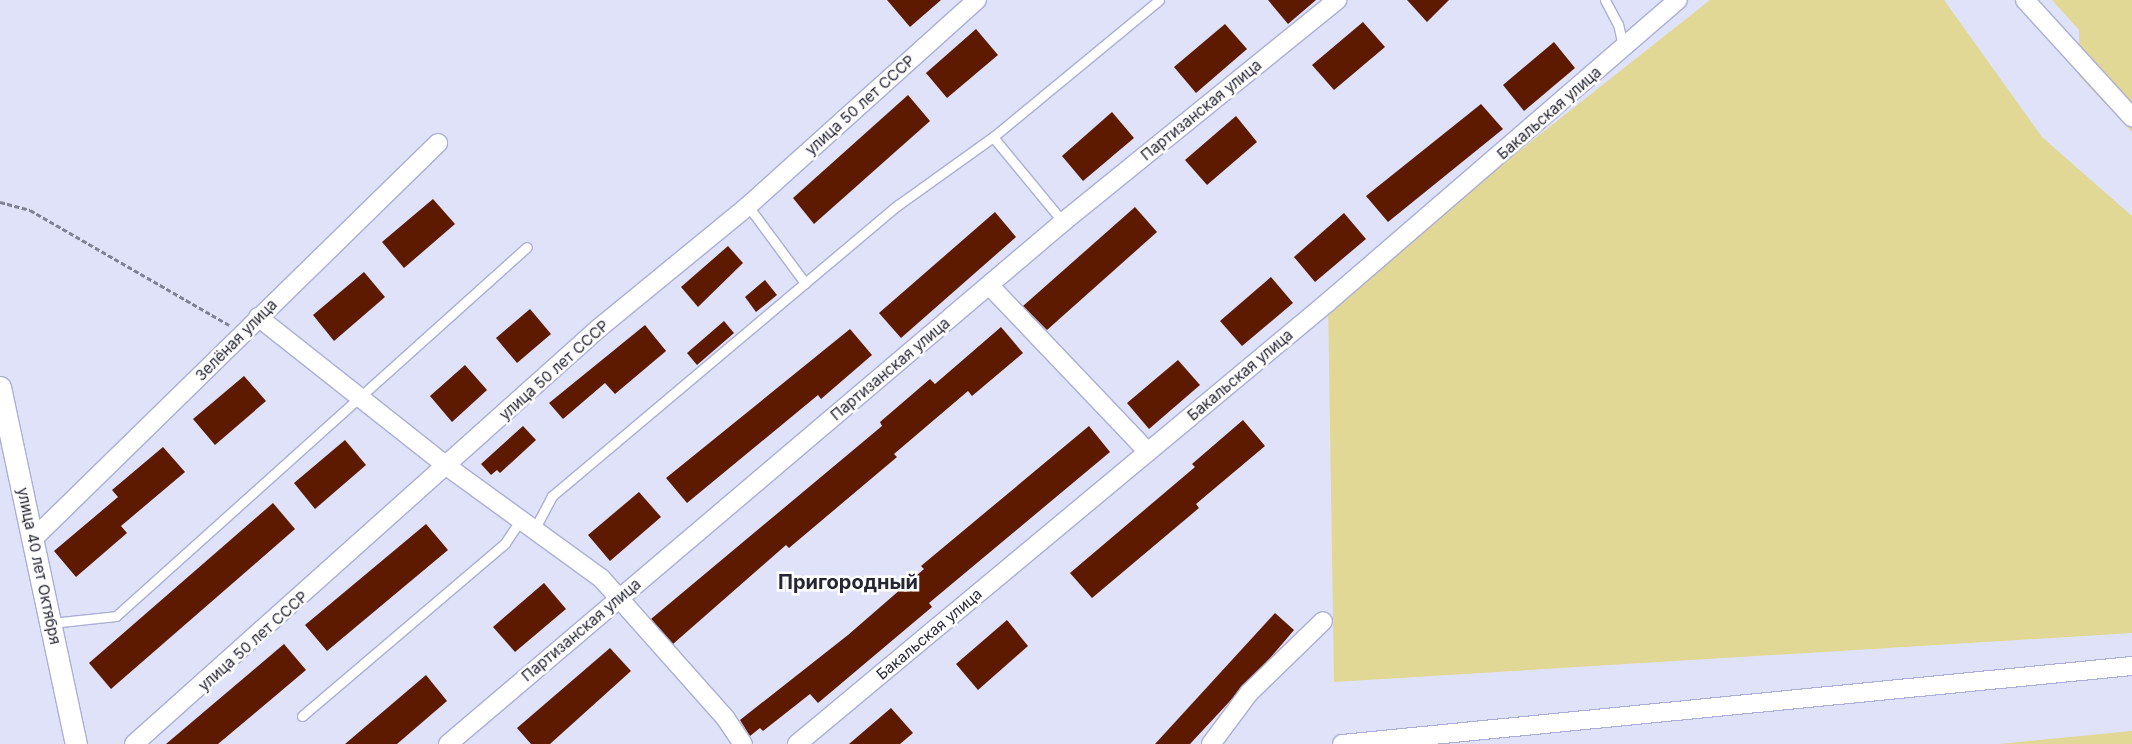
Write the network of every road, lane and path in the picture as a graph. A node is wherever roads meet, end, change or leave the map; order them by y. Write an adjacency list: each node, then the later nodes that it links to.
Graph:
1 (977, 0): 12 (street, улица 50 лет СССР)
2 (1159, 0): 9 (lane)
3 (1337, 0): 13 (street, Партизанская улица)
4 (1604, 0): 7 (lane)
5 (1678, 0): 7 (street, Бакальская улица)
6 (2026, 0): 8 (street)
7 (1623, 45): 21 (street, Бакальская улица)
8 (2132, 117)
9 (993, 138): 13 (lane); 15 (lane)
10 (438, 143): 17 (street, Зелёная улица)
11 (0, 202): 18 (path)
12 (748, 206): 15 (lane); 22 (street, улица 50 лет СССР)
13 (1063, 222): 16 (street, Партизанская улица)
14 (527, 247): 20 (lane)
15 (805, 283): 23 (lane)
16 (990, 286): 21 (street); 25 (street, Партизанская улица)
17 (258, 317): 18 (street, Зелёная улица); 20 (street)
18 (243, 332): 24 (street, Зелёная улица)
19 (0, 387): 24 (street, улица 40 лет Октября)
20 (359, 397): 22 (street); 27 (lane)
21 (1148, 452): 34 (street, Бакальская улица)
22 (448, 467): 23 (street); 31 (street, улица 50 лет СССР)
23 (527, 526): 25 (street); 29 (lane)
24 (34, 538): 27 (street, улица 40 лет Октября)
25 (620, 597): 32 (street, Партизанская улица); 33 (street)
26 (1322, 621): 35 (street)
27 (51, 623): 30 (street, улица 40 лет Октября)
28 (2132, 666): 36 (street)
29 (302, 716)
30 (76, 744)
31 (134, 744)
32 (448, 744)
33 (743, 744)
34 (797, 744)
35 (1211, 744)
36 (1342, 744)

